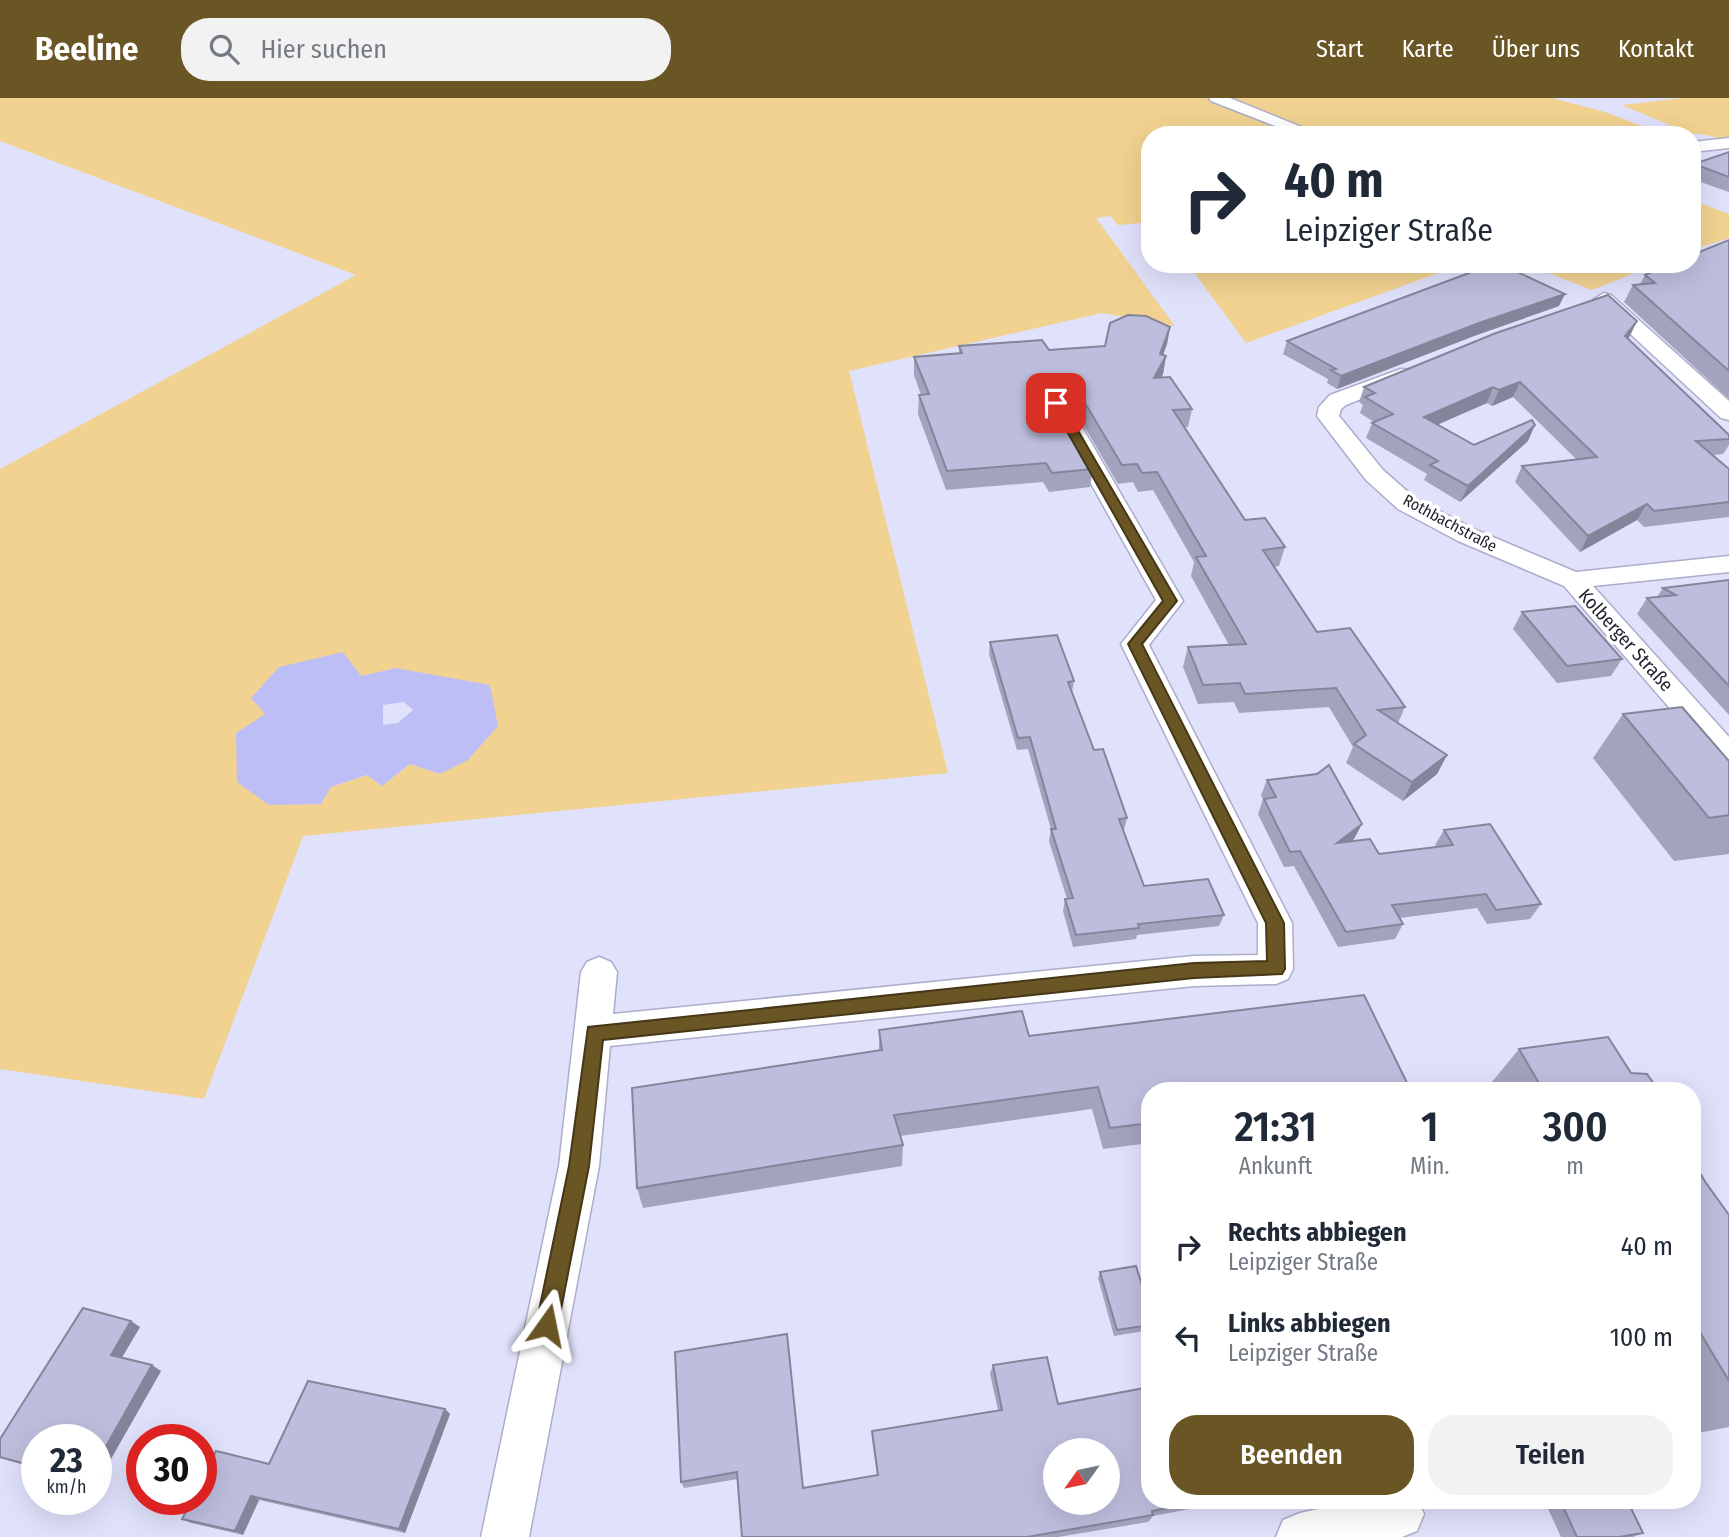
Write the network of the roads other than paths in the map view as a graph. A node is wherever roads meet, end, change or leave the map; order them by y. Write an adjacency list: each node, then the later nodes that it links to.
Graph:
1 (1216, 98): 2 (street)
2 (1289, 126)
3 (1729, 143): 4 (street)
4 (1701, 146)
5 (1580, 307): 8 (street)
6 (1422, 366): 10 (street, Rothbachstraße)
7 (1056, 403): 13 (street)
8 (1729, 413)
9 (1729, 564): 10 (street, Kolberger Straße)
10 (1573, 580): 11 (street, Kolberger Straße)
11 (1729, 756)
12 (599, 972): 13 (street)
13 (595, 1032): 15 (street)
14 (1400, 1514): 16 (street)
15 (505, 1537)
16 (1300, 1537)

